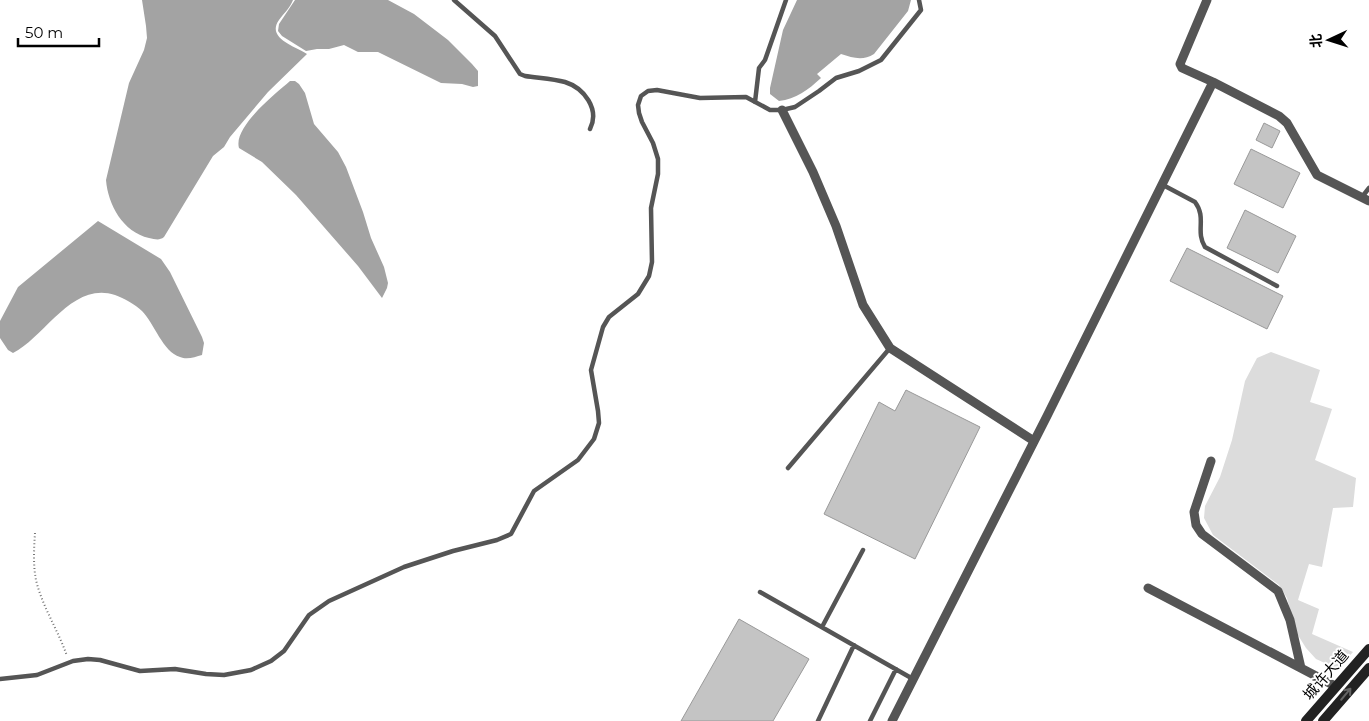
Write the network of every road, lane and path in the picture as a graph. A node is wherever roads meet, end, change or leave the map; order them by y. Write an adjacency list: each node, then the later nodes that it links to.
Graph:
1 (454, 0): 8 (lane)
2 (786, 0): 6 (lane)
3 (919, 0): 7 (lane)
4 (1207, 0): 5 (street)
5 (1212, 82): 9 (street); 11 (street)
6 (755, 102): 7 (lane); 24 (lane)
7 (782, 110): 13 (street)
8 (590, 129)
9 (1162, 184): 12 (lane); 14 (street)
10 (1369, 188): 11 (lane)
11 (1365, 199)
12 (1277, 286)
13 (890, 348): 14 (street); 16 (lane)
14 (1034, 442): 29 (street)
15 (1211, 461): 25 (street)
16 (788, 468)
17 (34, 533): 24 (path)
18 (862, 550): 21 (lane)
19 (1148, 588): 25 (street)
20 (760, 592): 21 (lane)
21 (822, 627): 22 (lane)
22 (854, 645): 27 (lane); 31 (lane)
23 (1369, 649): 30 (main road, 城许大道)
24 (69, 663): 28 (lane)
25 (1301, 668): 30 (street)
26 (1369, 668): 35 (main road, 城许大道, one-way to 26)
27 (896, 669): 29 (lane); 32 (lane)
28 (0, 679)
29 (913, 679): 33 (street)
30 (1335, 686): 34 (main road, 城许大道)
31 (818, 721)
32 (870, 721)
33 (892, 721)
34 (1306, 721)
35 (1323, 721)

